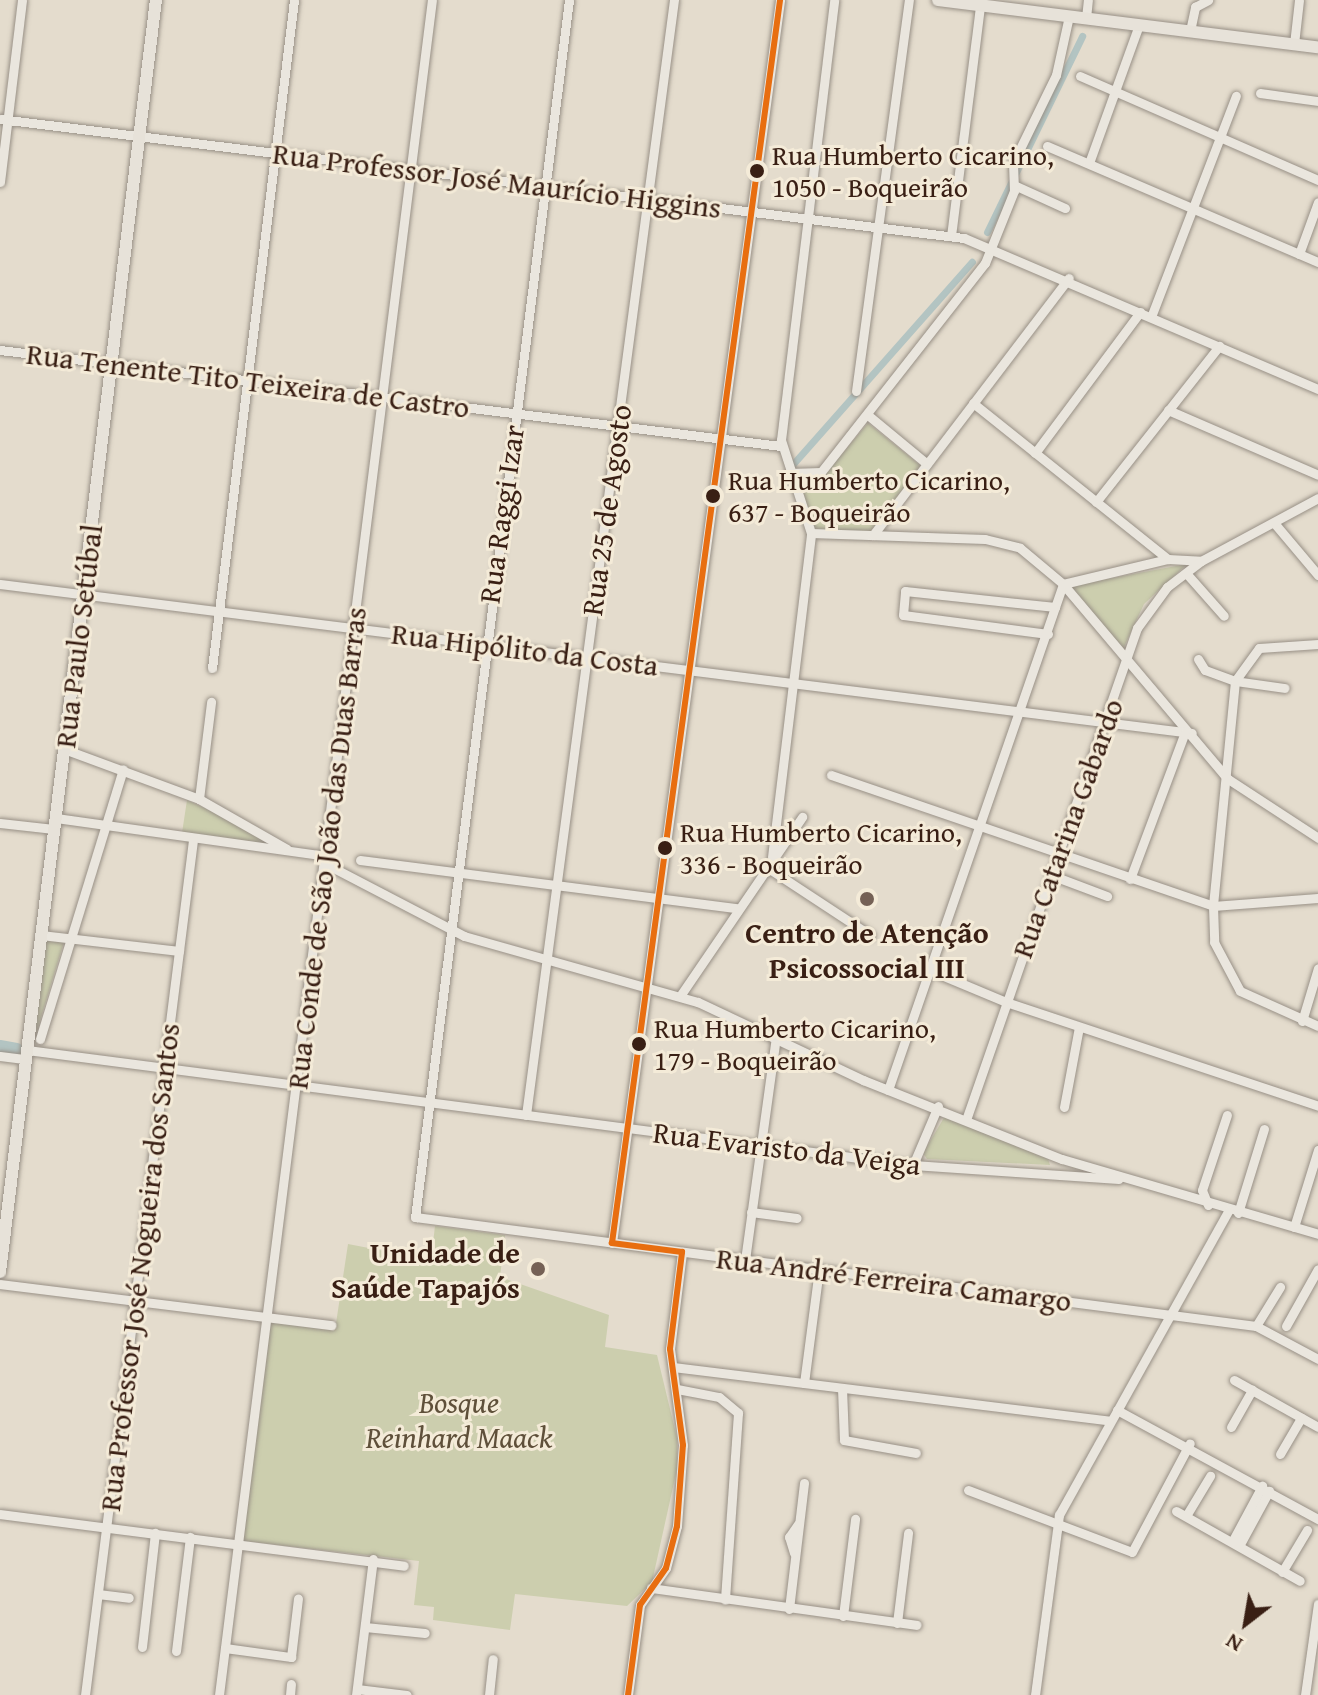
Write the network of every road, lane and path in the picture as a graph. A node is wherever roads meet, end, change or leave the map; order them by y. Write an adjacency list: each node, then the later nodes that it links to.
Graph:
1 (22, 0): 26 (street)
2 (156, 0): 27 (main road, Rua Paulo Setúbal)
3 (294, 0): 30 (street)
4 (432, 0): 32 (street, Rua Conde de São João das Duas Barras)
5 (569, 0): 36 (street, Rua Raggi Izar)
6 (674, 0): 37 (street, Rua 25 de Agosto)
7 (780, 0): 41 (street)
8 (834, 0): 42 (street)
9 (909, 0): 43 (street)
10 (938, 0): 14 (main road)
11 (1088, 0): 16 (street)
12 (1208, 0): 18 (street)
13 (1299, 0): 19 (street)
14 (980, 5): 15 (main road); 44 (street)
15 (1069, 16): 16 (main road); 35 (street)
16 (1086, 18): 17 (main road)
17 (1139, 25): 18 (main road); 22 (street)
18 (1190, 31): 19 (main road)
19 (1294, 44): 20 (main road)
20 (1318, 47)
21 (1080, 76): 22 (street)
22 (1116, 91): 28 (street); 31 (street)
23 (1260, 93): 25 (street)
24 (1236, 96): 28 (street)
25 (1318, 101)
26 (4, 120): 27 (street, Rua Professor José Maurício Higgins); 34 (street)
27 (139, 136): 30 (street, Rua Professor José Maurício Higgins); 53 (main road, Rua Paulo Setúbal)
28 (1220, 136): 33 (street); 40 (street)
29 (1047, 146): 31 (street)
30 (275, 153): 32 (street, Rua Professor José Maurício Higgins); 54 (street)
31 (1089, 163): 40 (street)
32 (411, 170): 36 (street, Rua Professor José Maurício Higgins); 57 (street, Rua Conde de São João das Duas Barras)
33 (1318, 180)
34 (0, 182)
35 (1013, 182): 39 (street); 45 (street)
36 (545, 186): 37 (street, Rua Professor José Maurício Higgins); 60 (street, Rua Raggi Izar)
37 (647, 199): 41 (street, Rua Professor José Maurício Higgins); 62 (street, Rua 25 de Agosto)
38 (1318, 202): 46 (street)
39 (1065, 208)
40 (1196, 209): 46 (street); 50 (street)
41 (751, 211): 42 (street, Rua Professor José Maurício Higgins); 63 (street)
42 (809, 218): 43 (street, Rua Professor José Maurício Higgins); 64 (street)
43 (881, 227): 44 (street, Rua Professor José Maurício Higgins); 56 (street)
44 (951, 236): 45 (street, Rua Professor José Maurício Higgins)
45 (992, 246): 48 (street, Rua Professor José Maurício Higgins); 61 (street)
46 (1299, 254): 47 (street)
47 (1318, 262)
48 (1069, 278): 49 (street, Rua Professor José Maurício Higgins); 58 (street)
49 (1140, 312): 50 (street, Rua Professor José Maurício Higgins); 65 (street)
50 (1151, 317): 51 (street, Rua Professor José Maurício Higgins)
51 (1219, 346): 55 (street, Rua Professor José Maurício Higgins); 59 (street)
52 (0, 350): 53 (street, Rua Tenente Tito Teixeira de Castro)
53 (111, 363): 54 (street, Rua Tenente Tito Teixeira de Castro); 80 (main road, Rua Paulo Setúbal)
54 (247, 380): 57 (street, Rua Tenente Tito Teixeira de Castro); 82 (street)
55 (1318, 389)
56 (856, 391)
57 (383, 397): 60 (street, Rua Tenente Tito Teixeira de Castro); 84 (street, Rua Conde de São João das Duas Barras)
58 (973, 403): 65 (street); 66 (street)
59 (1168, 410): 68 (street); 70 (street)
60 (515, 413): 62 (street, Rua Tenente Tito Teixeira de Castro); 86 (street, Rua Raggi Izar)
61 (869, 416): 66 (street); 67 (street)
62 (617, 425): 63 (street, Rua Tenente Tito Teixeira de Castro); 88 (street, Rua 25 de Agosto)
63 (721, 438): 64 (street, Rua Tenente Tito Teixeira de Castro); 92 (street)
64 (781, 446): 67 (street)
65 (1035, 453): 70 (street)
66 (927, 464): 73 (street)
67 (789, 473): 72 (street)
68 (1318, 475)
69 (1318, 498): 71 (street, Rua Catarina Gabardo)
70 (1096, 502): 74 (street)
71 (1275, 524): 75 (street, Rua Catarina Gabardo); 77 (street)
72 (811, 533): 73 (street); 94 (street)
73 (873, 535): 79 (street)
74 (1168, 559): 75 (street); 79 (street)
75 (1201, 561): 76 (street, Rua Catarina Gabardo)
76 (1186, 573): 83 (street); 90 (street, Rua Catarina Gabardo)
77 (1318, 575)
78 (0, 584): 80 (street, Rua Hipólito da Costa)
79 (1063, 584): 81 (street); 90 (street)
80 (83, 594): 82 (street, Rua Hipólito da Costa); 100 (main road, Rua Paulo Setúbal)
81 (1055, 607): 85 (street); 85 (street)
82 (219, 611): 84 (street, Rua Hipólito da Costa); 91 (street)
83 (1224, 616)
84 (351, 627): 86 (street, Rua Hipólito da Costa); 115 (street, Rua Conde de São João das Duas Barras)
85 (1048, 634): 97 (street)
86 (484, 643): 88 (street, Rua Hipólito da Costa); 118 (street, Rua Raggi Izar)
87 (1318, 644): 93 (street)
88 (587, 656): 92 (street, Rua Hipólito da Costa); 121 (street, Rua 25 de Agosto)
89 (1198, 659): 93 (street)
90 (1127, 660): 98 (street, Rua Catarina Gabardo); 99 (street)
91 (212, 668)
92 (690, 669): 94 (street, Rua Hipólito da Costa); 123 (street)
93 (1235, 681): 95 (street); 103 (street)
94 (794, 682): 97 (street, Rua Hipólito da Costa); 114 (street)
95 (1285, 688)
96 (211, 702): 104 (street)
97 (1022, 710): 98 (street, Rua Hipólito da Costa); 108 (street)
98 (1106, 720): 99 (street, Rua Hipólito da Costa); 113 (street, Rua Catarina Gabardo)
99 (1189, 732): 103 (street); 120 (street)
100 (64, 749): 101 (street); 107 (main road, Rua Paulo Setúbal)
101 (123, 769): 104 (street); 109 (street)
102 (831, 775): 108 (street)
103 (1228, 779): 110 (street); 125 (street)
104 (199, 799): 112 (street)
105 (802, 817): 114 (street)
106 (0, 823): 107 (street)
107 (55, 824): 109 (street); 128 (main road, Rua Paulo Setúbal)
108 (980, 827): 113 (street); 134 (street)
109 (104, 829): 111 (street); 130 (street)
110 (1318, 838)
111 (193, 840): 112 (street); 131 (street, Rua Professor José Nogueira dos Santos)
112 (292, 852): 115 (street)
113 (1058, 853): 119 (street, Rua Catarina Gabardo); 120 (street)
114 (772, 857): 117 (street)
115 (322, 859): 127 (street); 146 (street, Rua Conde de São João das Duas Barras)
116 (360, 860): 118 (street)
117 (765, 866): 126 (street); 129 (street)
118 (454, 872): 121 (street); 127 (street, Rua Raggi Izar)
119 (1051, 875): 122 (street); 137 (street, Rua Catarina Gabardo)
120 (1130, 879): 125 (street)
121 (556, 885): 123 (street); 132 (street, Rua 25 de Agosto)
122 (1107, 896)
123 (659, 898): 126 (street); 135 (street)
124 (1318, 898): 125 (street)
125 (1213, 906): 138 (street)
126 (737, 908): 136 (street)
127 (447, 927): 132 (street); 148 (street, Rua Raggi Izar)
128 (41, 935): 130 (street); 143 (main road, Rua Paulo Setúbal)
129 (870, 935)
130 (70, 938): 131 (street); 142 (street)
131 (179, 951): 145 (street, Rua Professor José Nogueira dos Santos)
132 (546, 960): 135 (street); 152 (street, Rua 25 de Agosto)
133 (1318, 968): 138 (street)
134 (927, 969): 137 (street); 147 (street)
135 (647, 986): 136 (street); 155 (street)
136 (680, 996): 141 (street)
137 (1006, 1002): 140 (street); 154 (street, Rua Catarina Gabardo)
138 (1302, 1021): 139 (street)
139 (1318, 1026)
140 (1079, 1027): 150 (street); 151 (street)
141 (776, 1036): 147 (street); 157 (street)
142 (40, 1039)
143 (26, 1054): 144 (street, Rua Evaristo da Veiga); 145 (street, Rua Evaristo da Veiga); 174 (main road, Rua Paulo Setúbal)
144 (0, 1056)
145 (165, 1067): 146 (street, Rua Evaristo da Veiga); 178 (street, Rua Professor José Nogueira dos Santos)
146 (296, 1083): 148 (street, Rua Evaristo da Veiga); 180 (street, Rua Conde de São João das Duas Barras)
147 (888, 1090): 149 (street)
148 (429, 1101): 152 (street, Rua Evaristo da Veiga); 166 (street, Rua Raggi Izar)
149 (938, 1106): 154 (street); 160 (street)
150 (1318, 1106)
151 (1064, 1107)
152 (526, 1115): 155 (street, Rua Evaristo da Veiga)
153 (1227, 1115): 163 (street)
154 (967, 1117): 159 (street)
155 (628, 1128): 157 (street, Rua Evaristo da Veiga); 170 (street)
156 (1264, 1129): 165 (street)
157 (760, 1145): 160 (street, Rua Evaristo da Veiga); 164 (street)
158 (1318, 1150): 168 (street)
159 (1054, 1156): 161 (street); 162 (street)
160 (913, 1165): 161 (street, Rua Evaristo da Veiga)
161 (1051, 1175): 162 (street, Rua Evaristo da Veiga)
162 (1119, 1179): 163 (street)
163 (1208, 1205): 165 (street)
164 (751, 1212): 167 (street); 172 (street)
165 (1233, 1212): 168 (street); 179 (street)
166 (415, 1217): 170 (street, Rua André Ferreira Camargo)
167 (797, 1218)
168 (1294, 1227): 169 (street)
169 (1318, 1234)
170 (612, 1243): 171 (street, Rua André Ferreira Camargo)
171 (682, 1252): 172 (street, Rua André Ferreira Camargo); 185 (street)
172 (745, 1260): 173 (street, Rua André Ferreira Camargo)
173 (819, 1269): 179 (street, Rua André Ferreira Camargo); 187 (street)
174 (0, 1272)
175 (1316, 1276): 183 (street)
176 (0, 1284): 178 (street)
177 (1280, 1287): 182 (street)
178 (135, 1301): 180 (street); 209 (street, Rua Professor José Nogueira dos Santos)
179 (1171, 1315): 182 (street, Rua André Ferreira Camargo); 191 (street)
180 (266, 1317): 181 (street); 214 (street, Rua Conde de São João das Duas Barras)
181 (331, 1325)
182 (1256, 1326): 184 (street, Rua André Ferreira Camargo)
183 (1286, 1326)
184 (1318, 1359)
185 (673, 1367): 187 (street); 189 (street)
186 (1234, 1380): 190 (street)
187 (804, 1383): 188 (street)
188 (842, 1388): 193 (street); 197 (street)
189 (677, 1389): 220 (street); 224 (street)
190 (1252, 1390): 192 (street); 194 (street)
191 (1117, 1410): 193 (street); 196 (street)
192 (1301, 1418): 195 (street); 198 (street)
193 (1110, 1421): 207 (street)
194 (1231, 1427)
195 (1318, 1427)
196 (1190, 1443): 201 (street); 207 (street)
197 (916, 1453)
198 (1280, 1454)
199 (1210, 1476): 205 (street)
200 (804, 1483): 226 (street)
201 (1266, 1489): 208 (street); 215 (street)
202 (968, 1490): 207 (street)
203 (1176, 1511): 205 (street)
204 (0, 1514): 209 (street)
205 (1186, 1516): 215 (street)
206 (855, 1519): 227 (street)
207 (1057, 1519): 243 (street)
208 (1318, 1519)
209 (107, 1527): 211 (street); 221 (street, Rua Professor José Nogueira dos Santos)
210 (1307, 1530): 218 (street)
211 (155, 1533): 213 (street); 232 (street)
212 (908, 1533): 228 (street)
213 (190, 1537): 214 (street); 234 (street)
214 (238, 1543): 216 (street); 233 (street, Rua Conde de São João das Duas Barras)
215 (1235, 1544): 218 (street)
216 (373, 1559): 217 (street); 230 (street)
217 (404, 1566)
218 (1282, 1572): 219 (street)
219 (1300, 1581)
220 (651, 1588): 224 (street); 242 (street)
221 (98, 1594): 222 (street); 238 (street, Rua Professor José Nogueira dos Santos)
222 (129, 1598)
223 (298, 1598): 233 (street)
224 (725, 1600): 226 (street)
225 (1318, 1604): 236 (street)
226 (789, 1609): 227 (street)
227 (843, 1616): 228 (street)
228 (897, 1623): 229 (street)
229 (916, 1625)
230 (365, 1627): 231 (street); 237 (street)
231 (425, 1633)
232 (142, 1647)
233 (225, 1648): 239 (street, Rua Conde de São João das Duas Barras)
234 (176, 1651)
235 (493, 1659): 241 (street)
236 (1313, 1671): 244 (street)
237 (357, 1692): 240 (street)
238 (85, 1695)
239 (219, 1695)
240 (407, 1695)
241 (489, 1695)
242 (628, 1695)
243 (1035, 1695)
244 (1305, 1695)

